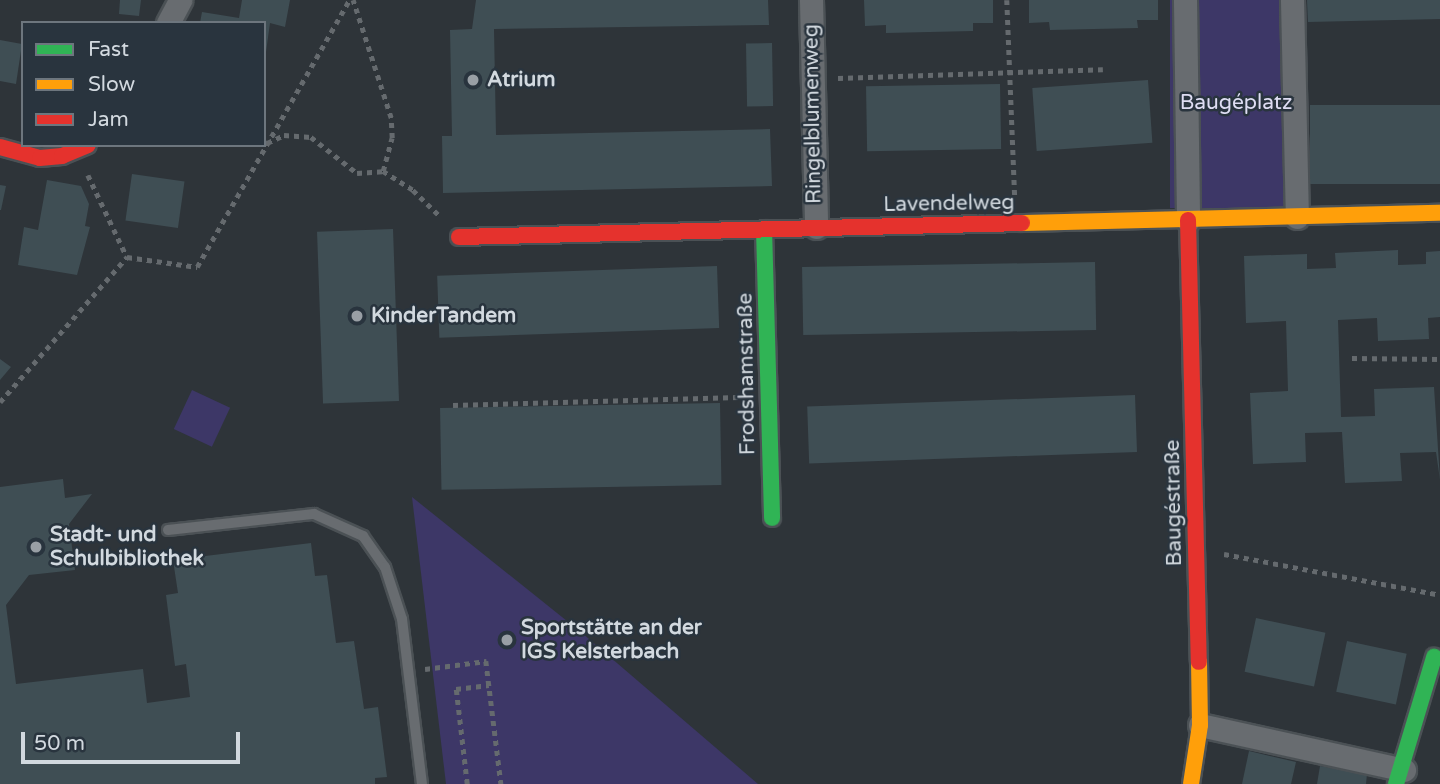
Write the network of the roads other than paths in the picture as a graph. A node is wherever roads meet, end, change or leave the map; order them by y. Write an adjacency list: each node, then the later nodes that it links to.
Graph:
1 (180, 0): 5 (street)
2 (811, 0): 11 (street, Ringelblumenweg)
3 (1185, 0): 10 (street)
4 (1292, 0): 9 (street)
5 (169, 21)
6 (0, 147): 7 (street)
7 (82, 148)
8 (1440, 213): 9 (street, Lavendelweg)
9 (1297, 217): 10 (street, Lavendelweg)
10 (1188, 220): 11 (street, Lavendelweg); 17 (street, Baugéstraße)
11 (816, 227): 12 (street, Lavendelweg)
12 (764, 229): 13 (street, Lavendelweg); 14 (street, Frodshamstraße)
13 (458, 237)
14 (772, 519)
15 (169, 530): 19 (lane)
16 (1434, 657): 18 (street)
17 (1200, 725): 18 (street); 20 (street, Baugéstraße)
18 (1400, 777)
19 (422, 784)
20 (1191, 784)

